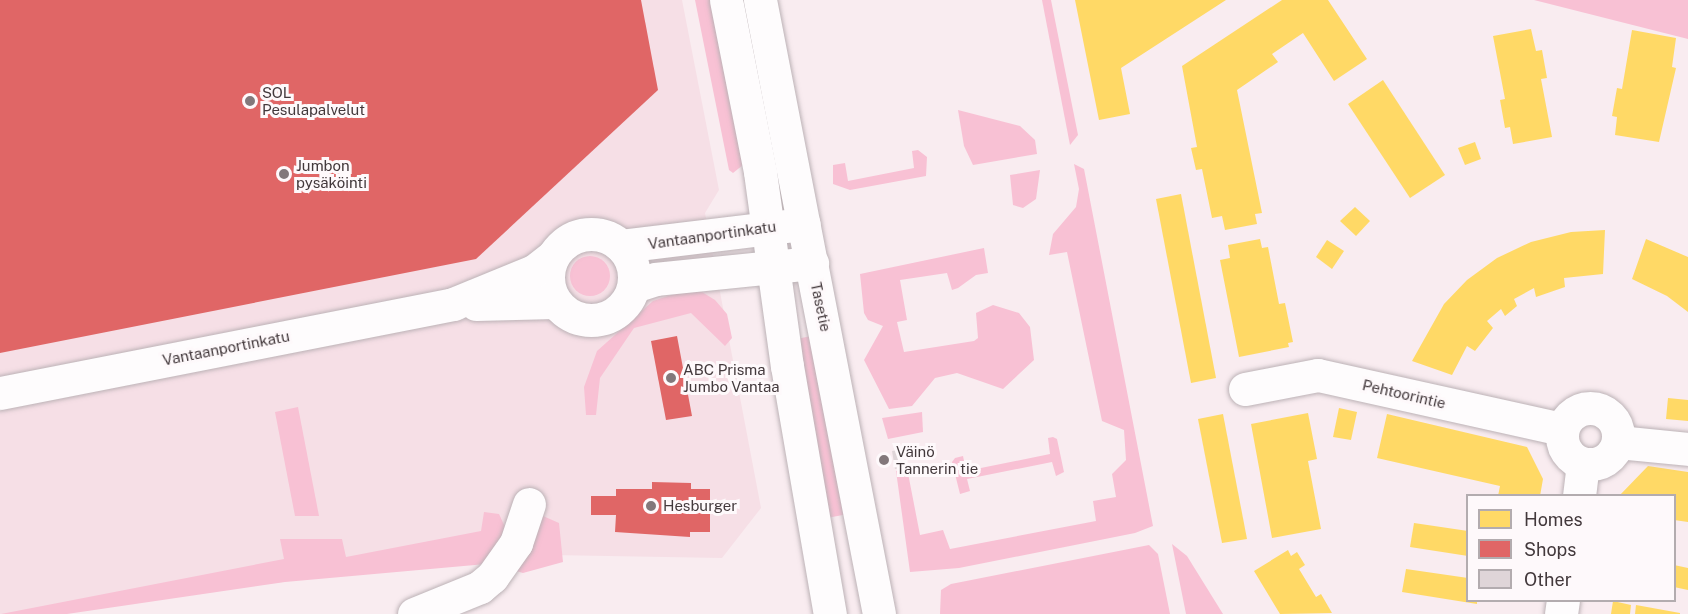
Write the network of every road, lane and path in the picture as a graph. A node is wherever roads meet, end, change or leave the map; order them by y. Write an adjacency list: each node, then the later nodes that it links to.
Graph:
1 (726, 0): 4 (street)
2 (760, 0): 3 (street, Tasetie)
3 (804, 224): 4 (street, Vantaanportinkatu); 7 (street, Tasetie)
4 (767, 227): 5 (street, Vantaanportinkatu); 8 (street)
5 (621, 246): 6 (street, Vantaanportinkatu); 9 (street, Vantaanportinkatu)
6 (553, 256): 10 (street); 11 (street, Vantaanportinkatu)
7 (812, 263): 8 (street); 22 (street, Tasetie)
8 (772, 265): 9 (street); 21 (street)
9 (634, 286): 10 (street)
10 (555, 302): 11 (street, Vantaanportinkatu)
11 (453, 304): 13 (street, Vantaanportinkatu)
12 (1245, 389): 14 (street, Pehtoorintie)
13 (0, 393)
14 (1562, 429): 15 (street); 17 (street)
15 (1618, 442): 16 (street); 17 (street)
16 (1688, 449)
17 (1583, 464): 18 (street)
18 (1579, 494)
19 (529, 504): 20 (street)
20 (414, 614)
21 (830, 614)
22 (879, 614)

